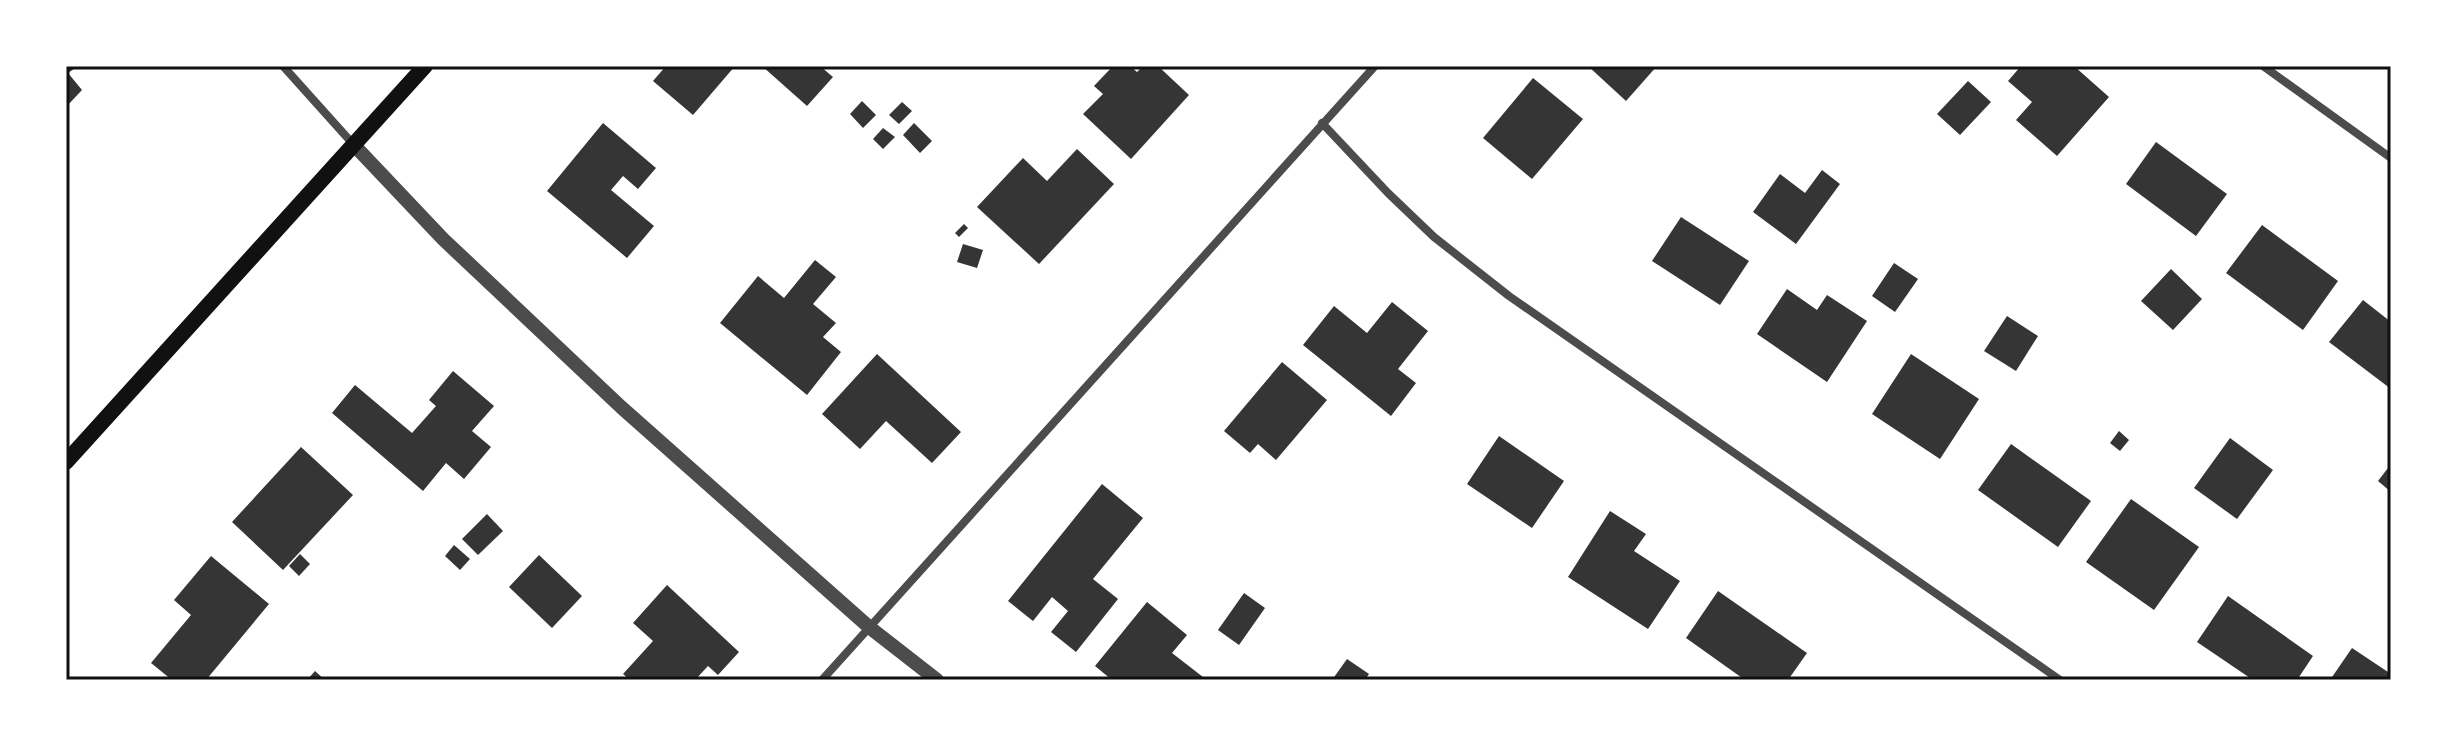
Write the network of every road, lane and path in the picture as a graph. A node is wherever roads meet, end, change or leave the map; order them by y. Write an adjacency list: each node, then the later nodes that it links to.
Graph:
1 (283, 66): 6 (street)
2 (425, 66): 6 (main road)
3 (1375, 66): 5 (street)
4 (2263, 66): 7 (street)
5 (1322, 123): 9 (street); 12 (street)
6 (353, 144): 8 (main road); 9 (street)
7 (2391, 158)
8 (66, 462)
9 (869, 627): 10 (street); 11 (street)
10 (822, 680)
11 (937, 680)
12 (2060, 680)

